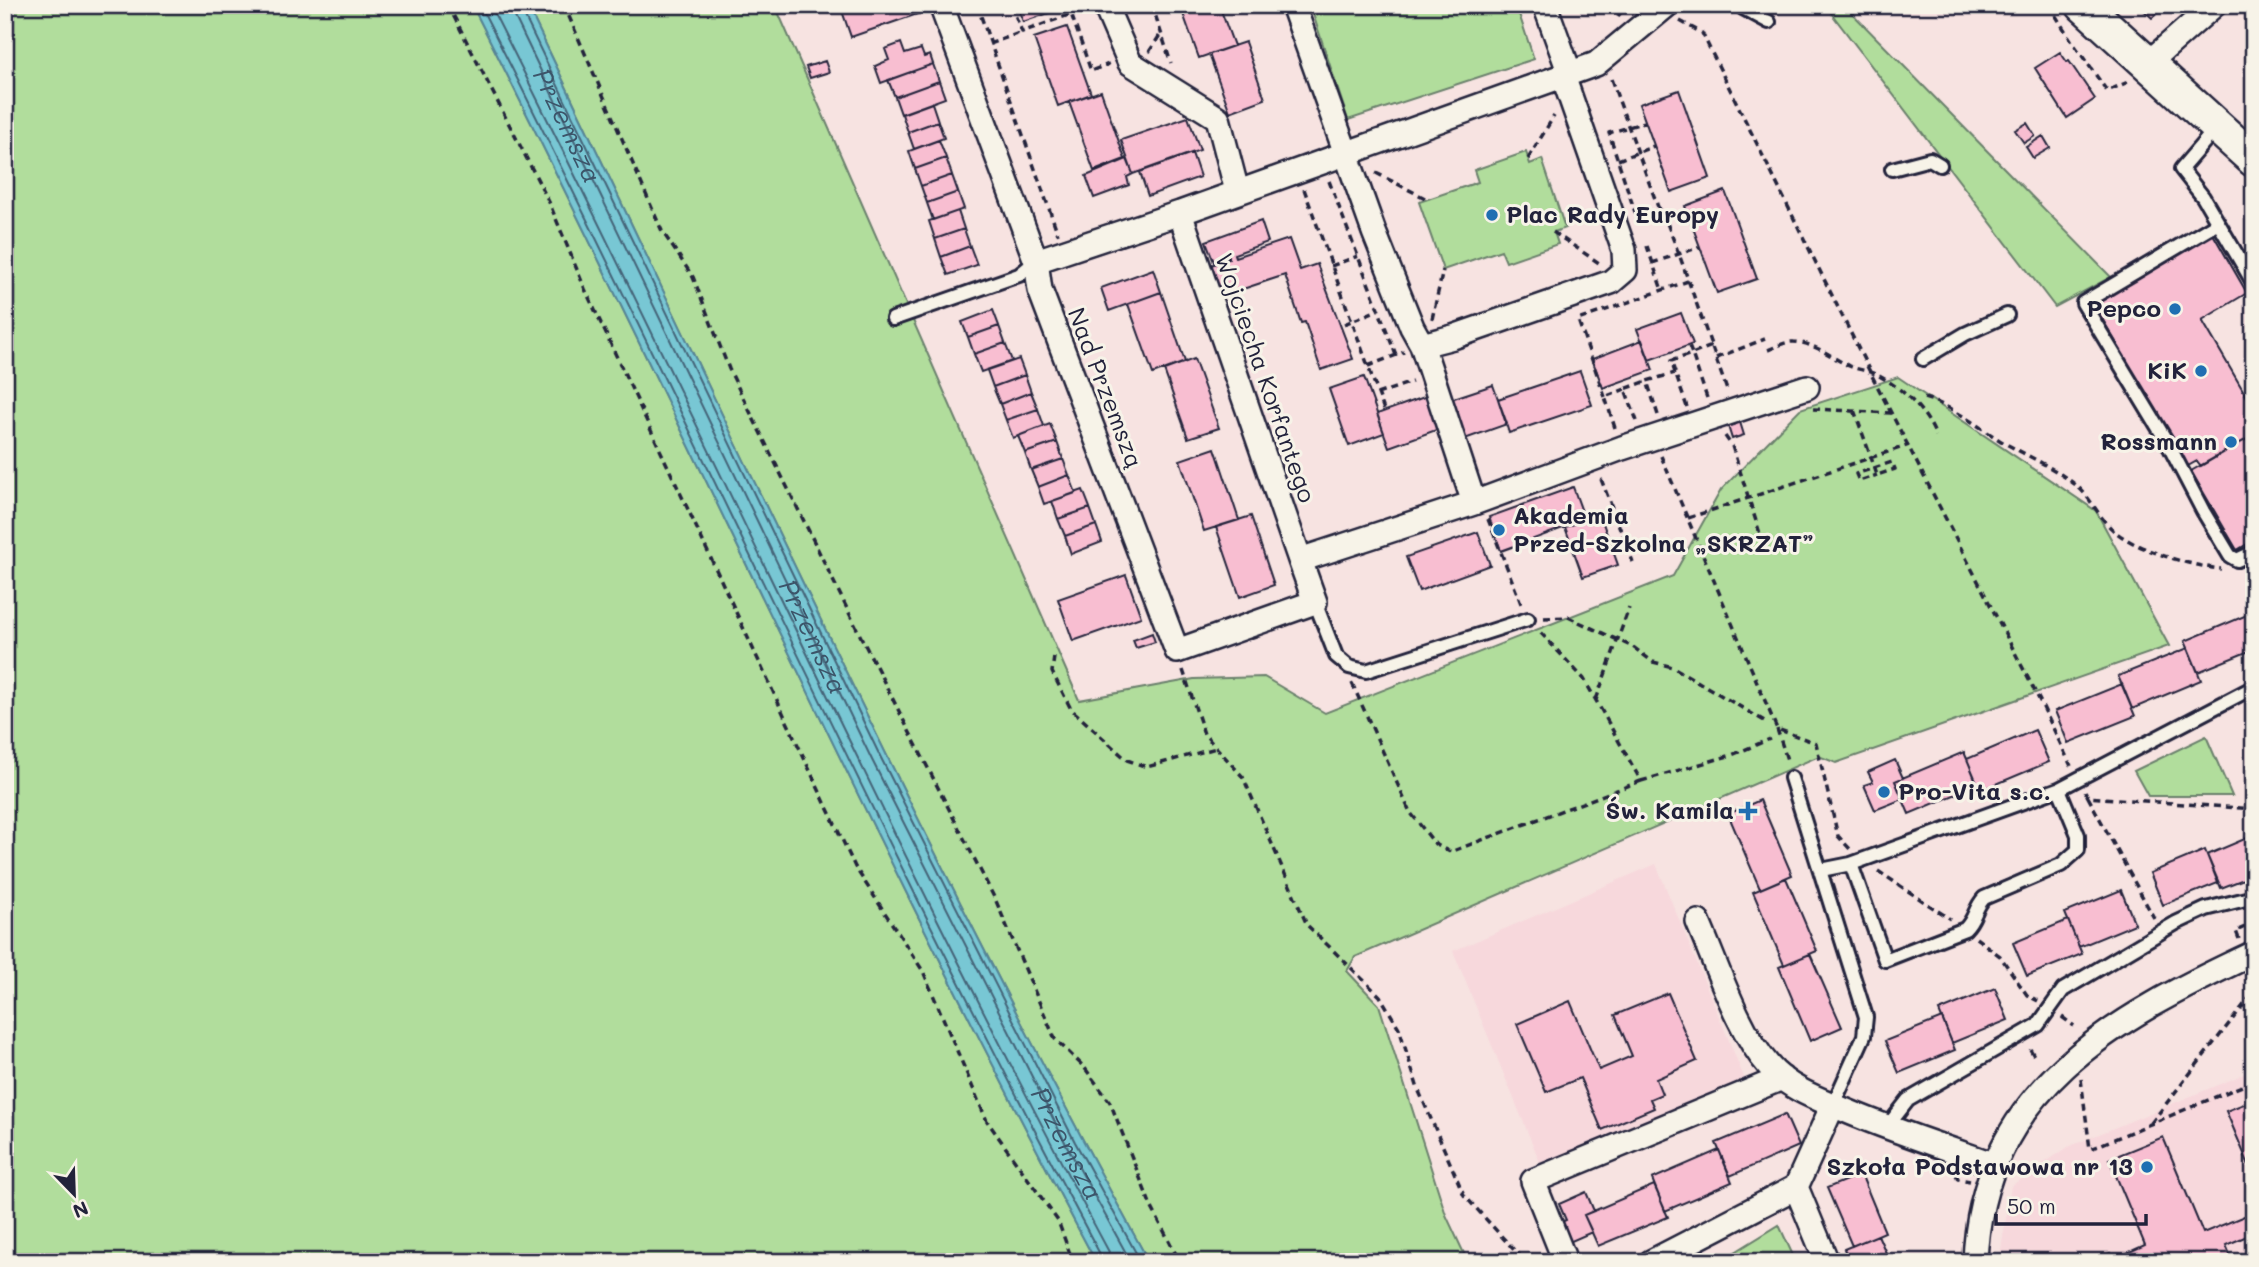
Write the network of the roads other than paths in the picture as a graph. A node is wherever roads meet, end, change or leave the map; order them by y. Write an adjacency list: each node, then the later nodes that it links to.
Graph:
1 (942, 5): 20 (street, Nad Przemszą)
2 (1105, 5): 17 (street)
3 (1293, 5): 13 (street)
4 (1545, 5): 11 (street)
5 (2082, 5): 10 (main road)
6 (2214, 5): 10 (street)
7 (1742, 6): 9 (lane)
8 (1665, 8): 11 (street)
9 (1769, 22)
10 (2138, 73): 12 (main road)
11 (1567, 81): 13 (street); 24 (street)
12 (2217, 127): 14 (main road); 19 (lane)
13 (1344, 153): 17 (street); 24 (street)
14 (2254, 160)
15 (1940, 165): 16 (lane)
16 (1892, 169)
17 (1237, 191): 18 (street)
18 (1180, 213): 20 (street); 29 (street, Wojciecha Korfantego)
19 (2218, 223): 21 (lane); 28 (lane)
20 (1036, 261): 23 (lane); 30 (street, Nad Przemszą)
21 (2254, 284)
22 (2007, 315): 25 (lane)
23 (892, 320)
24 (1424, 345): 27 (street)
25 (1923, 359)
26 (1808, 398): 27 (street)
27 (1477, 502): 29 (street)
28 (2254, 552)
29 (1300, 560): 30 (street, Wojciecha Korfantego)
30 (1314, 602): 31 (lane)
31 (1528, 619)
32 (2254, 687): 34 (lane)
33 (1791, 778): 36 (lane)
34 (2059, 789): 35 (lane); 35 (lane)
35 (1856, 862): 36 (lane)
36 (1821, 870): 41 (lane)
37 (2254, 897): 42 (lane)
38 (1698, 922): 40 (street)
39 (2254, 953): 43 (street)
40 (1782, 1078): 41 (street); 45 (street)
41 (1833, 1105): 42 (street); 44 (street)
42 (1888, 1127): 43 (street)
43 (1993, 1164): 48 (street)
44 (1796, 1187): 46 (street); 47 (street)
45 (1563, 1256)
46 (1651, 1262)
47 (1827, 1262)
48 (1975, 1262)

